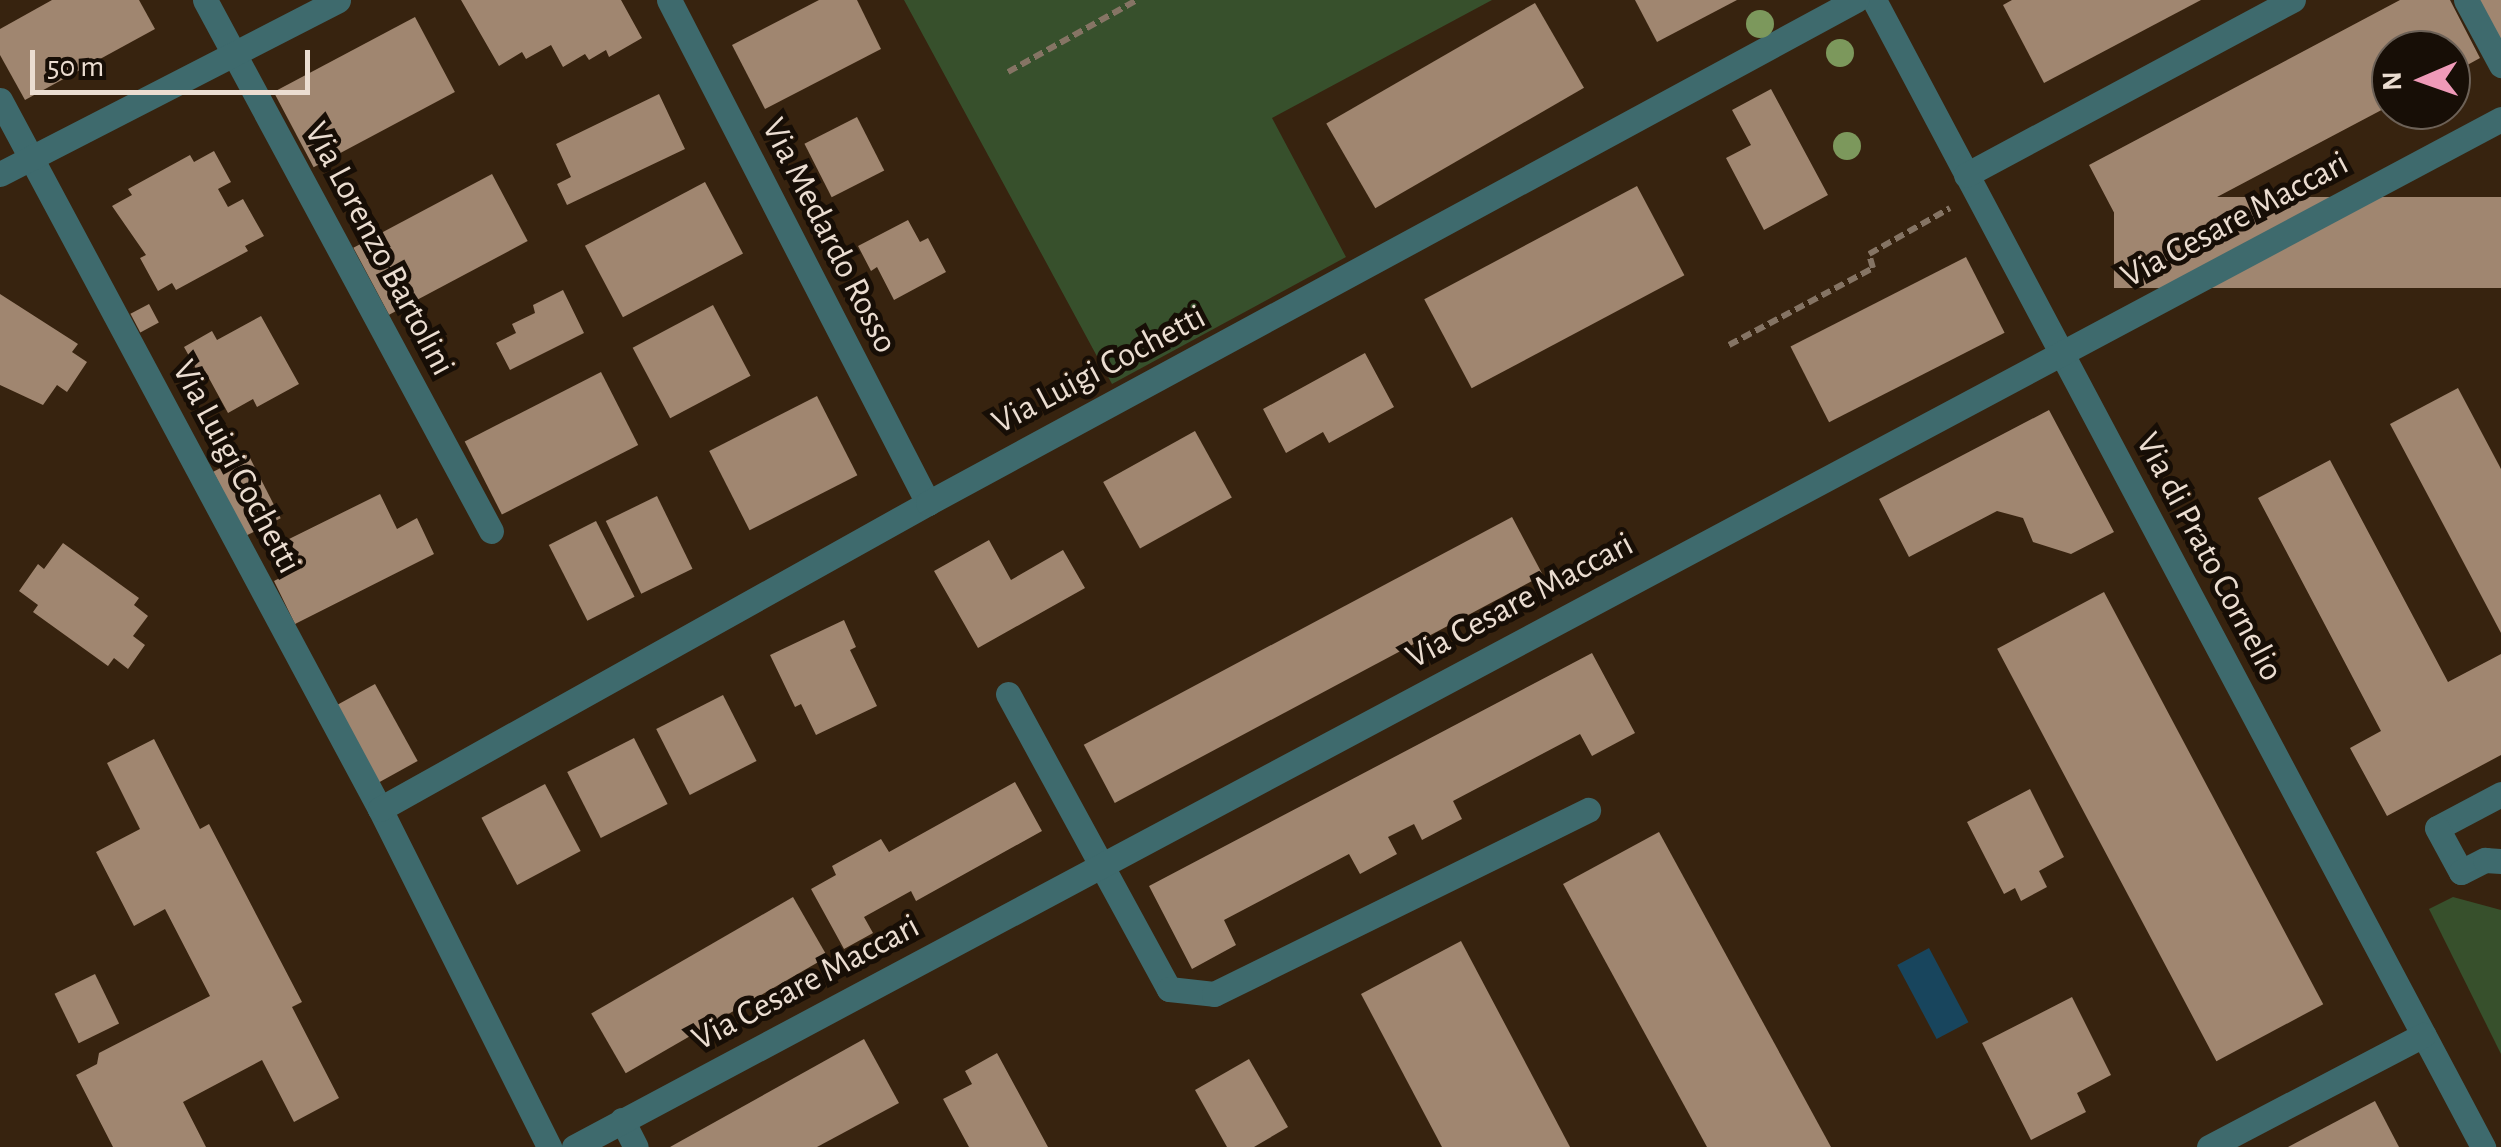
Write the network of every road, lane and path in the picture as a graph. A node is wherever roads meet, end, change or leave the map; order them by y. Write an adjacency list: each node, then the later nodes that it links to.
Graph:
1 (205, 0): 9 (street, Via Lorenzo Bartolini)
2 (338, 0): 9 (street)
3 (669, 0): 19 (street, Via Medardo Rosso)
4 (1137, 0): 11 (path)
5 (1856, 0): 19 (street, Via Luigi Cochetti)
6 (1874, 0): 16 (street, Via di Prato Cornelio)
7 (2293, 0): 16 (street)
8 (2466, 0): 10 (street)
9 (235, 54): 14 (street); 20 (street, Via Lorenzo Bartolini)
10 (2501, 65)
11 (1008, 72)
12 (0, 100): 14 (street, Via Luigi Cochetti)
13 (2501, 119): 18 (street, Via Cesare Maccari)
14 (31, 158): 15 (street); 23 (street, Via Luigi Cochetti)
15 (0, 174)
16 (1966, 175): 17 (path); 18 (street, Via di Prato Cornelio)
17 (1729, 345)
18 (2061, 352): 26 (street, Via Cesare Maccari); 27 (street, Via di Prato Cornelio)
19 (928, 503): 23 (street, Via Luigi Cochetti)
20 (491, 531)
21 (1008, 694): 26 (street)
22 (2501, 794): 25 (street)
23 (380, 809): 29 (street, Via Luigi Cochetti)
24 (1588, 810): 26 (street)
25 (2501, 861)
26 (1102, 864): 28 (street, Via Cesare Maccari)
27 (2423, 1035): 32 (street); 33 (street, Via di Prato Cornelio)
28 (622, 1120): 30 (street, Via Cesare Maccari); 31 (street)
29 (550, 1147)
30 (574, 1147)
31 (636, 1147)
32 (2209, 1147)
33 (2483, 1147)

